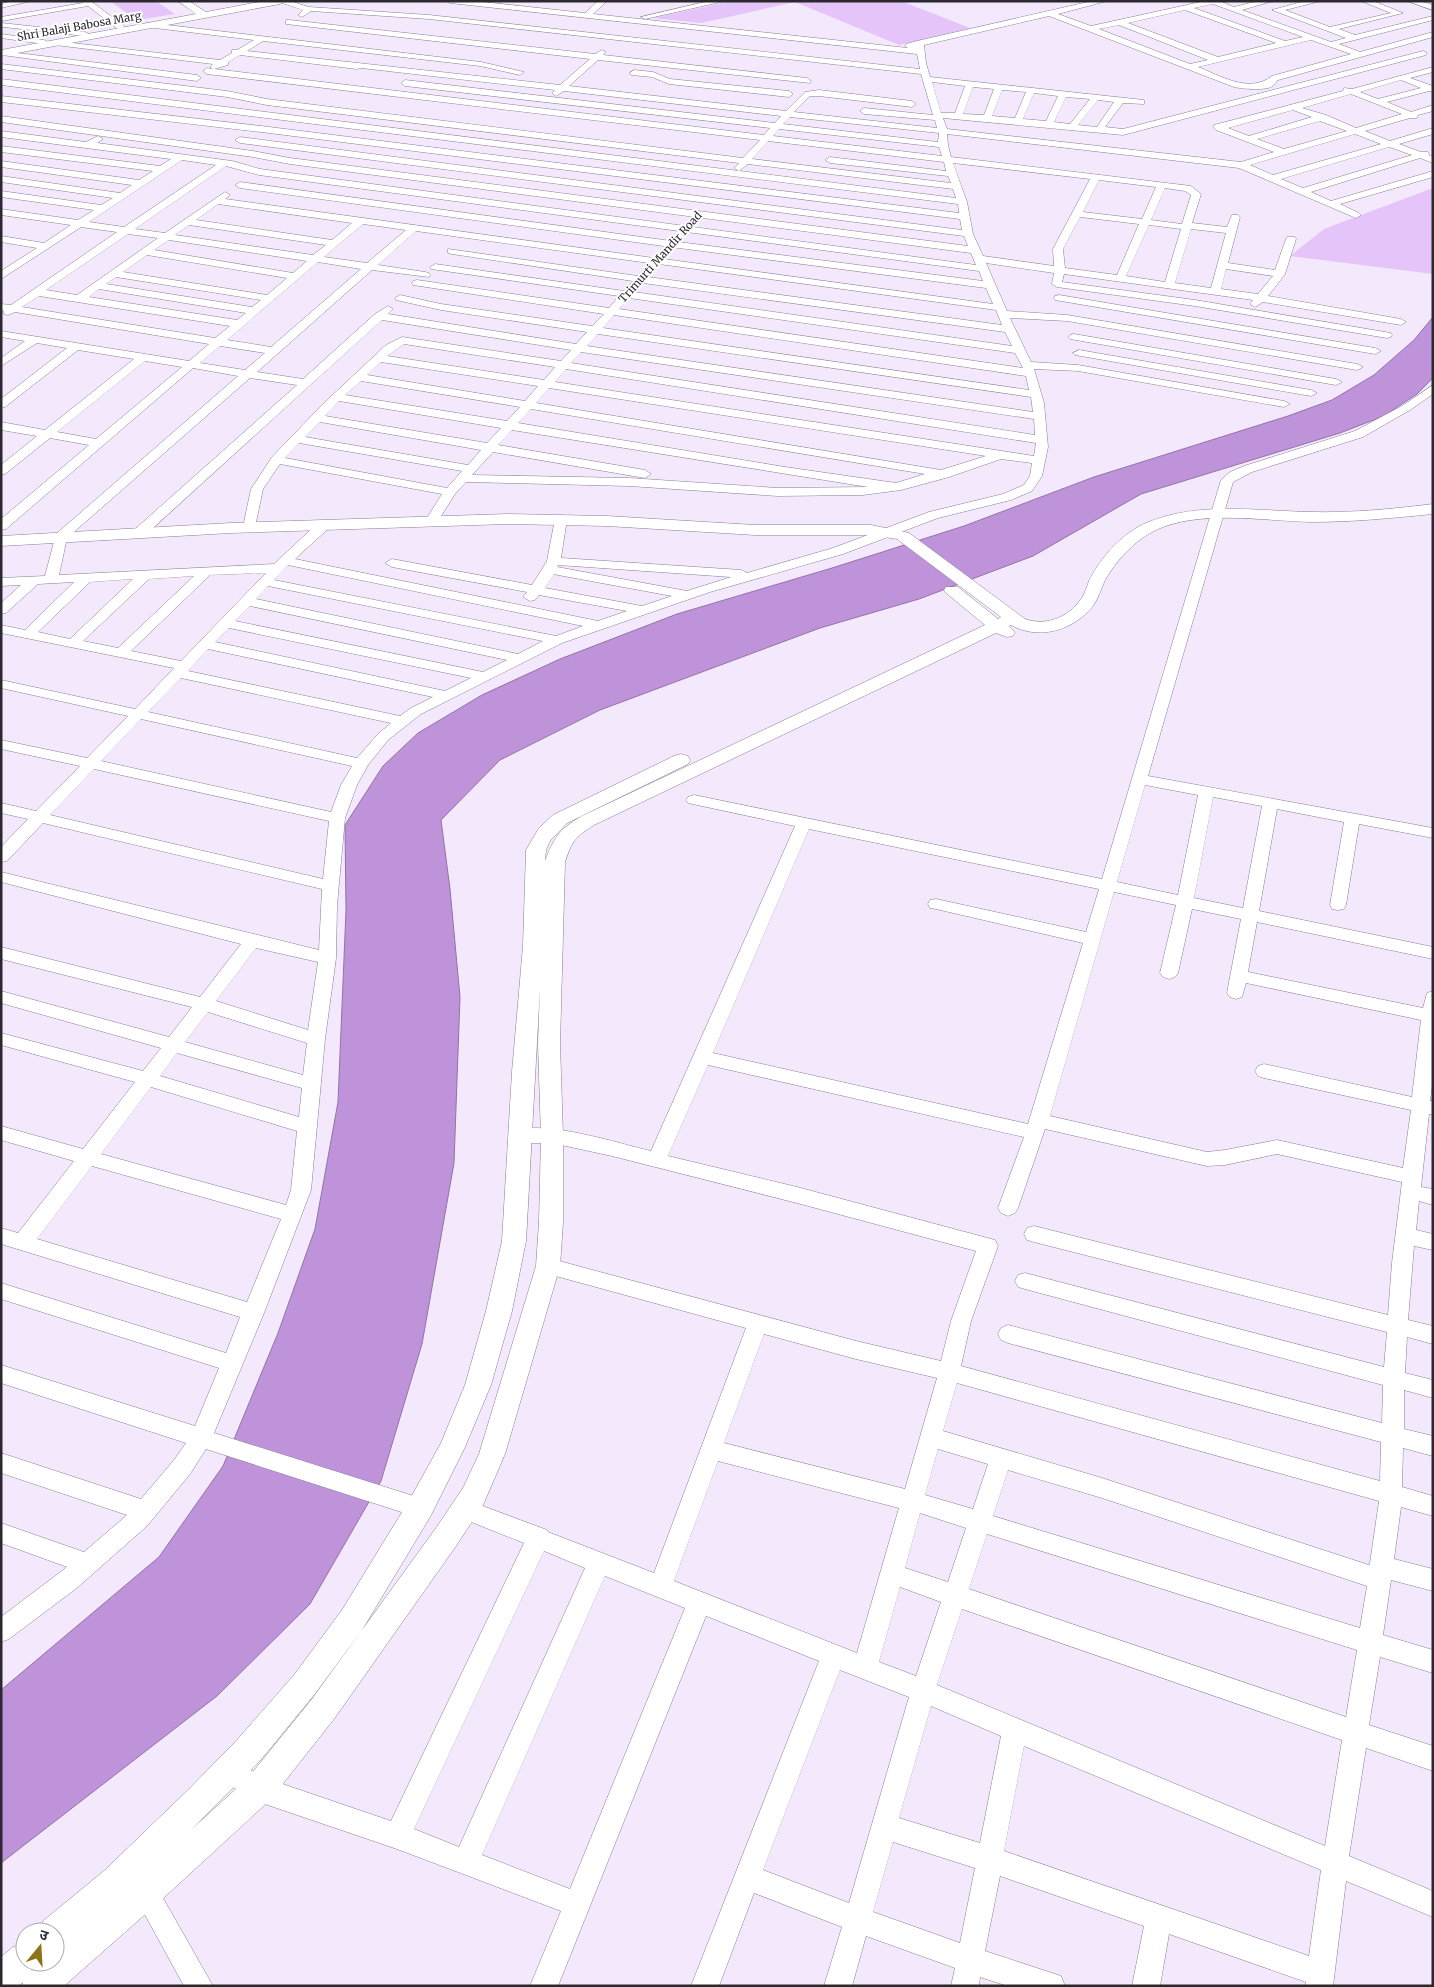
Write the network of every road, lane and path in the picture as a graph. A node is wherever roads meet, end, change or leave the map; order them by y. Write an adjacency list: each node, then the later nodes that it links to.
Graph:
1 (27, 1): 22 (street)
2 (34, 1): 24 (street)
3 (67, 1): 24 (street)
4 (98, 1): 48 (street)
5 (182, 1): 33 (street)
6 (195, 1): 33 (street)
7 (255, 1): 33 (street, Shri Balaji Babosa Marg)
8 (283, 1): 32 (street); 33 (street, Shri Balaji Babosa Marg)
9 (450, 1): 21 (street)
10 (528, 1): 27 (street)
11 (604, 1): 37 (street)
12 (688, 1): 23 (street)
13 (722, 1): 23 (street)
14 (1103, 1): 35 (street)
15 (1212, 1): 28 (street); 30 (street)
16 (1268, 1): 30 (street)
17 (1317, 1): 31 (street)
18 (1365, 1): 25 (street)
19 (1410, 1): 25 (street); 29 (street)
20 (88, 2): 40 (street); 48 (street)
21 (490, 3): 27 (street)
22 (1, 6)
23 (698, 6): 41 (street)
24 (42, 7): 36 (street)
25 (1383, 7): 34 (street)
26 (444, 8): 51 (street)
27 (518, 8): 37 (street)
28 (1186, 8): 43 (street); 70 (street)
29 (1433, 8)
30 (1234, 9): 38 (street)
31 (1277, 10): 38 (street); 53 (street)
32 (306, 11): 45 (street); 50 (street); 62 (street)
33 (206, 13): 46 (street, Shri Balaji Babosa Marg); 48 (street, Shri Balaji Babosa Marg)
34 (1399, 13): 42 (street); 53 (street)
35 (1049, 14): 52 (street); 88 (street)
36 (1, 15)
37 (586, 16): 41 (street)
38 (1252, 16): 60 (street)
39 (1433, 18): 42 (street)
40 (1, 19)
41 (637, 21): 51 (street); 59 (street)
42 (1423, 21): 63 (street)
43 (1119, 22): 52 (street); 86 (street)
44 (1, 24): 47 (street)
45 (398, 24)
46 (150, 25): 57 (street, Shri Balaji Babosa Marg); 61 (street)
47 (14, 26): 54 (street); 55 (street)
48 (126, 26): 55 (street, Shri Balaji Babosa Marg)
49 (416, 26): 58 (street)
50 (284, 27): 58 (street); 61 (street); 68 (street)
51 (629, 28): 62 (street); 69 (street)
52 (1090, 29): 94 (street)
53 (1330, 29): 63 (street)
54 (1, 34): 66 (street)
55 (85, 34): 66 (street, Shri Balaji Babosa Marg)
56 (1433, 34): 85 (street)
57 (96, 35): 64 (street); 67 (street, Shri Balaji Babosa Marg)
58 (403, 35): 68 (street); 73 (street)
59 (777, 37): 69 (street); 88 (street)
60 (1312, 37): 70 (street); 71 (street)
61 (263, 38): 78 (street); 79 (street)
62 (618, 38): 74 (street); 81 (street)
63 (1355, 38): 71 (street)
64 (124, 39)
65 (1433, 41): 75 (street)
66 (44, 42): 77 (street, Shri Balaji Babosa Marg)
67 (55, 43): 77 (street, Shri Balaji Babosa Marg); 87 (street)
68 (392, 43): 73 (street)
69 (770, 44): 81 (street); 88 (street)
70 (1285, 44): 86 (street)
71 (1330, 44): 85 (street)
72 (597, 46): 74 (street)
73 (511, 47): 83 (street)
74 (607, 47): 83 (street)
75 (1409, 48): 80 (street); 85 (street)
76 (220, 50): 79 (street)
77 (1, 52): 104 (street)
78 (379, 52): 90 (street); 92 (street)
79 (239, 53): 87 (street); 92 (street)
80 (1423, 53): 82 (street); 96 (street)
81 (761, 54): 88 (street); 102 (street)
82 (1433, 56)
83 (596, 57): 95 (street); 102 (street)
84 (496, 58): 90 (street)
85 (1357, 58): 96 (street); 116 (street)
86 (1217, 60): 94 (street)
87 (222, 62): 89 (street); 98 (street)
88 (923, 62): 114 (street); 142 (street)
89 (237, 64)
90 (487, 65): 100 (street); 105 (street)
91 (1, 66): 118 (street)
92 (358, 66): 105 (street); 115 (street)
93 (568, 66): 95 (street)
94 (1188, 67): 116 (street)
95 (589, 68): 106 (street)
96 (1370, 68): 107 (street); 110 (street)
97 (1433, 69): 101 (street)
98 (208, 71): 104 (street); 115 (street)
99 (622, 72): 125 (street)
100 (534, 73)
101 (1418, 73): 107 (street); 108 (street)
102 (743, 74): 111 (street)
103 (562, 77): 106 (street)
104 (197, 78): 118 (street)
105 (471, 78): 119 (street); 121 (street)
106 (572, 78): 109 (street); 119 (street)
107 (1400, 78): 122 (street); 124 (street)
108 (1433, 78)
109 (582, 79)
110 (1321, 80): 124 (street); 127 (street)
111 (807, 81)
112 (1, 82): 135 (street)
113 (400, 83): 121 (street)
114 (970, 84): 117 (street); 147 (street)
115 (329, 86): 130 (street); 137 (street)
116 (1246, 86): 127 (street)
117 (1000, 87): 123 (street); 149 (street)
118 (181, 88): 135 (street); 137 (street)
119 (560, 88): 131 (street); 143 (street)
120 (660, 88): 136 (street)
121 (457, 89): 130 (street); 131 (street)
122 (1431, 89): 134 (street)
123 (1031, 90): 126 (street); 153 (street)
124 (1350, 92): 134 (street); 138 (street)
125 (789, 94)
126 (1063, 94): 128 (street); 155 (street)
127 (1263, 95): 138 (street); 144 (street)
128 (1096, 97): 132 (street); 157 (street)
129 (1, 99): 146 (street)
130 (441, 100): 141 (street)
131 (547, 100): 141 (street); 156 (street)
132 (1120, 100): 133 (street); 160 (street)
133 (1141, 102)
134 (1378, 102): 145 (street)
135 (156, 103): 146 (street); 148 (street)
136 (801, 104): 142 (street, Trimurti Mandir Road); 143 (street, Trimurti Mandir Road)
137 (297, 106): 148 (street); 181 (street)
138 (1293, 107): 150 (street); 158 (street)
139 (1433, 108): 145 (street)
140 (853, 110): 142 (street)
141 (535, 111): 166 (street)
142 (937, 113): 147 (street); 163 (street)
143 (787, 114): 156 (street, Trimurti Mandir Road); 163 (street)
144 (1188, 115): 158 (street); 160 (street)
145 (1411, 115): 152 (street); 161 (street)
146 (136, 116): 159 (street); 164 (street)
147 (958, 116): 149 (street)
148 (278, 117): 159 (street); 187 (street)
149 (987, 118): 153 (street)
150 (1323, 118): 161 (street); 167 (street)
151 (1, 119): 154 (street)
152 (1425, 120)
153 (1018, 121): 155 (street)
154 (26, 122): 164 (street); 165 (street)
155 (1049, 124): 157 (street)
156 (777, 126): 166 (street, Trimurti Mandir Road); 171 (street)
157 (1072, 127): 160 (street)
158 (1219, 128): 167 (street)
159 (261, 129): 168 (street); 196 (street)
160 (1099, 130)
161 (1358, 130): 169 (street); 174 (street)
162 (1433, 131): 169 (street)
163 (942, 132): 171 (street); 184 (street)
164 (108, 133): 170 (street); 173 (street)
165 (2, 135): 170 (street)
166 (765, 139): 179 (street); 181 (street, Trimurti Mandir Road)
167 (1248, 139): 174 (street)
168 (239, 140): 173 (street); 201 (street)
169 (1392, 143): 176 (street); 192 (street)
170 (88, 145): 177 (street)
171 (943, 145): 179 (street)
172 (1, 148): 185 (street)
173 (229, 151): 208 (street)
174 (1282, 152): 184 (street)
175 (1433, 152): 176 (street)
176 (1422, 155): 180 (street); 198 (street)
177 (180, 158): 182 (street); 185 (street)
178 (823, 159): 188 (street)
179 (948, 159): 188 (street); 190 (street)
180 (1433, 160)
181 (745, 161): 187 (street, Trimurti Mandir Road); 197 (street)
182 (224, 163): 186 (street); 218 (street)
183 (1, 164): 193 (street)
184 (1241, 166): 192 (street)
185 (162, 169): 193 (street)
186 (259, 172): 194 (street); 219 (street)
187 (734, 174): 196 (street, Trimurti Mandir Road); 203 (street)
188 (952, 174): 197 (street)
189 (1433, 174): 204 (street)
190 (1096, 177): 195 (street); 207 (street)
191 (1, 179): 200 (street)
192 (1271, 179): 198 (street)
193 (141, 183): 200 (street)
194 (240, 185): 202 (street); 227 (street)
195 (1162, 185): 214 (street); 216 (street)
196 (723, 186): 201 (street, Trimurti Mandir Road); 210 (street)
197 (957, 188): 203 (street)
198 (1301, 192): 204 (street)
199 (1, 194): 205 (street)
200 (122, 196): 205 (street)
201 (710, 200): 208 (street, Trimurti Mandir Road); 221 (street)
202 (216, 201): 212 (street); 213 (street)
203 (962, 202): 210 (street)
204 (1331, 204): 209 (street)
205 (103, 208): 215 (street)
206 (1, 212): 215 (street)
207 (1078, 214): 214 (street); 239 (street)
208 (697, 215): 219 (street, Trimurti Mandir Road); 232 (street)
209 (1356, 215)
210 (965, 217): 221 (street)
211 (1235, 217): 220 (street)
212 (360, 221): 217 (street); 226 (street)
213 (186, 222): 222 (street); 226 (street)
214 (1144, 222): 216 (street); 246 (street)
215 (81, 223): 218 (street); 228 (street)
216 (1186, 226): 220 (street); 249 (street)
217 (414, 228): 223 (street); 237 (street)
218 (126, 230): 222 (street); 251 (street)
219 (684, 230): 227 (street, Trimurti Mandir Road); 232 (street)
220 (1232, 231): 236 (street)
221 (968, 234): 232 (street)
222 (167, 236): 230 (street); 231 (street)
223 (469, 236): 229 (street); 234 (street)
224 (1, 239): 228 (street)
225 (1291, 239): 241 (street)
226 (334, 243): 231 (street)
227 (671, 244): 234 (street, Trimurti Mandir Road); 248 (street)
228 (47, 246): 235 (street)
229 (452, 251): 238 (street); 245 (street)
230 (145, 252): 240 (street); 243 (street)
231 (315, 259): 237 (street); 243 (street)
232 (980, 259): 239 (street); 248 (street)
233 (1, 260): 235 (street)
234 (656, 261): 245 (street, Trimurti Mandir Road); 261 (street)
235 (21, 263): 242 (street)
236 (1222, 265): 241 (street); 252 (street)
237 (370, 267): 244 (street); 281 (street)
238 (435, 267): 244 (street); 253 (street)
239 (1060, 271): 246 (street); 247 (street)
240 (115, 274): 250 (street); 255 (street)
241 (1280, 274): 254 (street)
242 (1, 276)
243 (295, 276): 255 (street)
244 (421, 279): 256 (street); 262 (street)
245 (640, 279): 253 (street, Trimurti Mandir Road); 270 (street)
246 (1120, 279): 249 (street)
247 (1057, 284): 257 (street); 263 (street)
248 (991, 285): 261 (street)
249 (1168, 285): 252 (street)
250 (97, 286): 258 (street); 260 (street)
251 (36, 292): 258 (street); 259 (street)
252 (1215, 292): 254 (street)
253 (626, 295): 262 (street, Trimurti Mandir Road); 280 (street)
254 (1260, 297): 263 (street); 267 (street)
255 (268, 298): 260 (street)
256 (400, 298): 265 (street); 271 (street)
257 (1059, 298): 266 (street); 269 (street)
258 (79, 299): 268 (street)
259 (7, 308): 264 (street); 276 (street)
260 (255, 311): 268 (street)
261 (1003, 311): 266 (street); 270 (street)
262 (611, 312): 271 (street, Trimurti Mandir Road); 291 (street)
263 (1249, 312): 269 (street); 273 (street)
264 (1, 316)
265 (380, 316): 279 (street); 297 (street)
266 (1067, 318): 274 (street); 277 (street)
267 (1401, 322)
268 (239, 324): 276 (street)
269 (1238, 326): 277 (street); 282 (street)
270 (1010, 329): 280 (street)
271 (594, 330): 279 (street, Trimurti Mandir Road); 301 (street)
272 (1, 334): 275 (street)
273 (1387, 335)
274 (1074, 337): 283 (street); 286 (street)
275 (34, 339): 278 (street); 287 (street)
276 (218, 342): 281 (street); 288 (street)
277 (1226, 343): 286 (street); 290 (street)
278 (76, 346): 284 (street); 304 (street)
279 (578, 348): 289 (street, Trimurti Mandir Road); 306 (street)
280 (1019, 350): 291 (street)
281 (274, 351): 293 (street)
282 (1375, 351)
283 (1079, 354): 292 (street); 294 (street)
284 (143, 357): 288 (street); 310 (street)
285 (379, 358): 289 (street); 295 (street); 298 (street)
286 (1215, 361): 294 (street); 296 (street)
287 (1, 363)
288 (191, 364): 293 (street); 313 (street)
289 (564, 365): 298 (street, Trimurti Mandir Road); 312 (street)
290 (1357, 367)
291 (1029, 369): 292 (street); 301 (street)
292 (1083, 369): 303 (street)
293 (248, 374): 297 (street); 334 (street)
294 (1208, 374): 300 (street)
295 (359, 377): 302 (street); 305 (street)
296 (1336, 382)
297 (306, 383): 332 (street)
298 (546, 384): 305 (street, Trimurti Mandir Road); 315 (street)
299 (1433, 388): 326 (street)
300 (1311, 393)
301 (1035, 394): 306 (street)
302 (337, 398): 307 (street); 308 (street)
303 (1284, 404)
304 (1, 405)
305 (528, 405): 308 (street, Trimurti Mandir Road); 320 (street)
306 (1038, 416): 312 (street)
307 (317, 418): 311 (street); 314 (street)
308 (510, 425): 314 (street, Trimurti Mandir Road); 322 (street)
309 (1, 426): 310 (street)
310 (45, 434): 313 (street); 319 (street)
311 (297, 439): 316 (street); 318 (street)
312 (1041, 440): 317 (street)
313 (99, 443): 330 (street)
314 (490, 447): 318 (street, Trimurti Mandir Road); 323 (street)
315 (1000, 456): 317 (street); 320 (street)
316 (276, 460): 324 (street); 331 (street)
317 (1040, 461): 333 (street)
318 (471, 469): 321 (street, Trimurti Mandir Road)
319 (1, 471)
320 (945, 474): 322 (street)
321 (462, 478): 323 (street); 324 (street, Trimurti Mandir Road)
322 (898, 487): 323 (street)
323 (744, 491)
324 (450, 492): 328 (street, Trimurti Mandir Road)
325 (1433, 509): 326 (street)
326 (1216, 515): 353 (street); 372 (street)
327 (561, 519): 328 (street); 333 (street); 338 (street)
328 (431, 521): 329 (street)
329 (324, 525): 331 (street); 337 (street)
330 (1, 526)
331 (249, 527): 332 (street)
332 (139, 533): 334 (street)
333 (886, 535): 340 (street); 353 (street); 353 (street)
334 (61, 537): 335 (street); 344 (street)
335 (1, 541)
336 (392, 563): 347 (street)
337 (282, 565): 339 (street); 346 (street); 350 (street)
338 (552, 566): 340 (street); 347 (street); 348 (street)
339 (206, 572): 341 (street); 361 (street)
340 (753, 574): 348 (street)
341 (145, 575): 342 (street); 359 (street)
342 (86, 578): 344 (street); 357 (street)
343 (34, 580): 344 (street); 345 (street); 351 (street)
344 (51, 580)
345 (1, 582)
346 (266, 582): 349 (street); 358 (street)
347 (537, 589): 350 (street); 352 (street)
348 (688, 594): 352 (street)
349 (247, 601): 354 (street); 362 (street)
350 (520, 609): 355 (street)
351 (1, 610)
352 (643, 610): 355 (street)
353 (995, 613): 411 (street); 412 (street)
354 (226, 623): 360 (street); 364 (street)
355 (598, 625): 358 (street)
356 (1, 629): 357 (street)
357 (28, 634): 359 (street)
358 (556, 640): 362 (street)
359 (72, 643): 361 (street)
360 (206, 644): 363 (street); 366 (street)
361 (120, 654): 363 (street)
362 (518, 658): 364 (street)
363 (182, 669): 367 (street); 368 (street)
364 (483, 676): 366 (street)
365 (1, 684): 367 (street)
366 (446, 695): 368 (street)
367 (137, 714): 370 (street); 371 (street)
368 (402, 722): 370 (street)
369 (1, 744): 371 (street)
370 (361, 763): 378 (street)
371 (90, 764): 377 (street); 378 (street)
372 (1139, 779): 373 (street); 385 (street)
373 (1206, 792): 375 (street); 386 (street)
374 (694, 800): 380 (street)
375 (1270, 803): 379 (street); 389 (street)
376 (1, 808): 377 (street)
377 (40, 817): 382 (street); 384 (street)
378 (337, 818): 384 (street)
379 (1352, 819): 381 (street); 388 (street)
380 (804, 823): 385 (street); 403 (street)
381 (1433, 833)
382 (1, 857)
383 (1, 877): 391 (street)
384 (331, 886): 394 (street)
385 (1108, 886): 386 (street); 390 (street)
386 (1184, 902): 389 (street); 395 (street)
387 (936, 904): 390 (street)
388 (1338, 905)
389 (1249, 914): 393 (street); 398 (street)
390 (1092, 939): 409 (street)
391 (252, 941): 394 (street); 397 (street)
392 (1, 953): 397 (street)
393 (1433, 953)
394 (327, 958): 400 (street)
395 (1169, 972)
396 (1, 996): 401 (street)
397 (204, 1004): 400 (street); 401 (street)
398 (1432, 1010): 402 (street)
399 (1, 1038): 405 (street)
400 (316, 1039): 406 (street)
401 (174, 1044): 405 (street); 406 (street)
402 (1430, 1053): 407 (street)
403 (702, 1057): 409 (street); 414 (street)
404 (1264, 1071): 407 (street)
405 (148, 1079): 408 (street); 413 (street)
406 (312, 1084): 408 (street)
407 (1427, 1106): 415 (street)
408 (308, 1127): 418 (street)
409 (1037, 1127): 415 (street); 417 (street)
410 (1, 1133): 413 (street)
411 (520, 1136): 412 (street); 447 (street)
412 (552, 1136): 414 (street); 424 (street)
413 (87, 1158): 418 (street); 422 (street)
414 (657, 1160): 433 (street)
415 (1411, 1184): 416 (street); 421 (street)
416 (1433, 1197)
417 (1008, 1208)
418 (293, 1215): 427 (street)
419 (1034, 1234): 429 (street)
420 (1, 1236): 422 (street)
421 (1406, 1236): 423 (street); 429 (street)
422 (23, 1242): 427 (street)
423 (1433, 1242)
424 (548, 1266): 428 (street); 448 (street)
425 (1026, 1281): 435 (street)
426 (1, 1291): 432 (street)
427 (254, 1313): 432 (street)
428 (758, 1323): 433 (street); 441 (street)
429 (1397, 1326): 431 (street); 435 (street)
430 (1008, 1334): 437 (street)
431 (1433, 1335)
432 (233, 1364): 439 (street)
433 (950, 1372): 438 (street); 444 (street)
434 (1, 1374): 439 (street)
435 (1394, 1380): 436 (street); 437 (street)
436 (1433, 1389)
437 (1393, 1436): 440 (street); 444 (street)
438 (931, 1437): 442 (street); 445 (street)
439 (202, 1438): 447 (street); 449 (street)
440 (1433, 1446)
441 (710, 1450): 445 (street); 458 (street)
442 (1001, 1459): 450 (street); 455 (street)
443 (1, 1463): 449 (street)
444 (1391, 1495): 446 (street); 455 (street)
445 (913, 1501): 450 (street); 456 (street)
446 (1433, 1506)
447 (420, 1508): 470 (street)
448 (464, 1509): 452 (street); 471 (street)
449 (146, 1511): 454 (street)
450 (979, 1522): 459 (street); 462 (street)
451 (1, 1533): 454 (street)
452 (539, 1538): 453 (street); 473 (street)
453 (599, 1562): 458 (street); 475 (street)
454 (88, 1564): 461 (street)
455 (1380, 1572): 457 (street); 462 (street)
456 (892, 1574): 459 (street); 465 (street)
457 (1433, 1580)
458 (660, 1587): 460 (street)
459 (955, 1594): 466 (street); 468 (street)
460 (699, 1603): 463 (street); 479 (street)
461 (1, 1631)
462 (1370, 1644): 464 (street); 468 (street)
463 (833, 1656): 465 (street); 477 (street)
464 (1433, 1662)
465 (865, 1668): 466 (street)
466 (923, 1690): 467 (street); 472 (street)
467 (1015, 1729): 474 (street); 476 (street)
468 (1355, 1731): 469 (street); 476 (street)
469 (1433, 1759)
470 (229, 1771): 471 (street); 483 (street)
471 (259, 1789): 473 (street); 478 (street)
472 (884, 1826): 474 (street); 482 (street)
473 (397, 1836): 475 (street)
474 (989, 1860): 481 (street); 485 (street)
475 (465, 1863): 479 (street)
476 (1335, 1863): 480 (street); 487 (street)
477 (747, 1878): 482 (street); 491 (street)
478 (146, 1893): 488 (street); 489 (street)
479 (576, 1904): 490 (street)
480 (1433, 1904)
481 (1158, 1918): 487 (street); 494 (street)
482 (856, 1921): 485 (street); 492 (street)
483 (65, 1924)
484 (15, 1967): 486 (street)
485 (968, 1973): 493 (street)
486 (1, 1979)
487 (1320, 1979)
488 (38, 1986)
489 (199, 1986)
490 (544, 1986)
491 (705, 1986)
492 (838, 1986)
493 (1051, 1986)
494 (1146, 1986)

